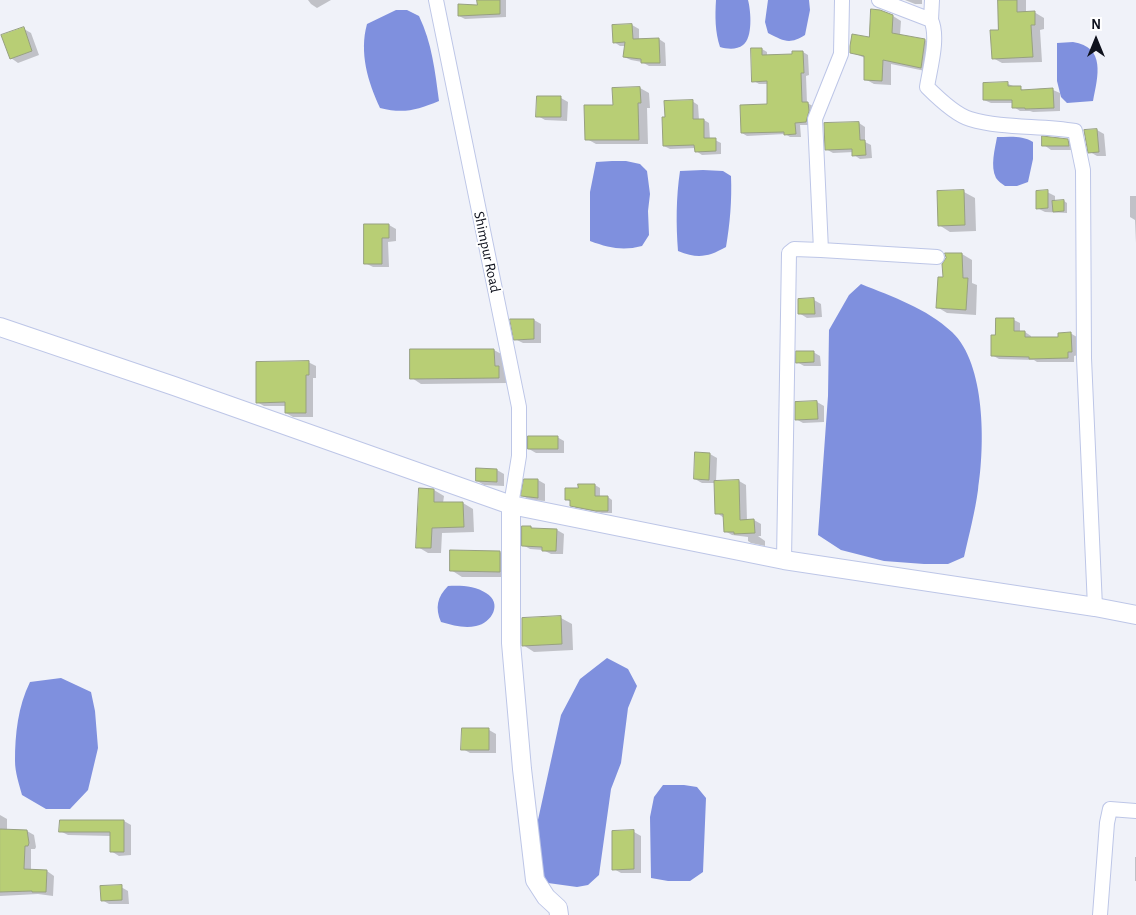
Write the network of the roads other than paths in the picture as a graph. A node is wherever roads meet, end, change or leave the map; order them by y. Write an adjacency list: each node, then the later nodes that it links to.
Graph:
1 (436, 0): 9 (street, Shimpur Road)
2 (842, 0): 6 (street)
3 (879, 0): 5 (street)
4 (932, 0): 5 (street)
5 (931, 20): 11 (street)
6 (821, 250): 7 (street); 10 (street)
7 (937, 257)
8 (0, 327): 9 (street)
9 (511, 505): 10 (street); 14 (street)
10 (784, 560): 11 (street)
11 (1095, 607): 12 (street)
12 (1136, 615)
13 (1136, 811): 15 (street)
14 (559, 915)
15 (1100, 915)

